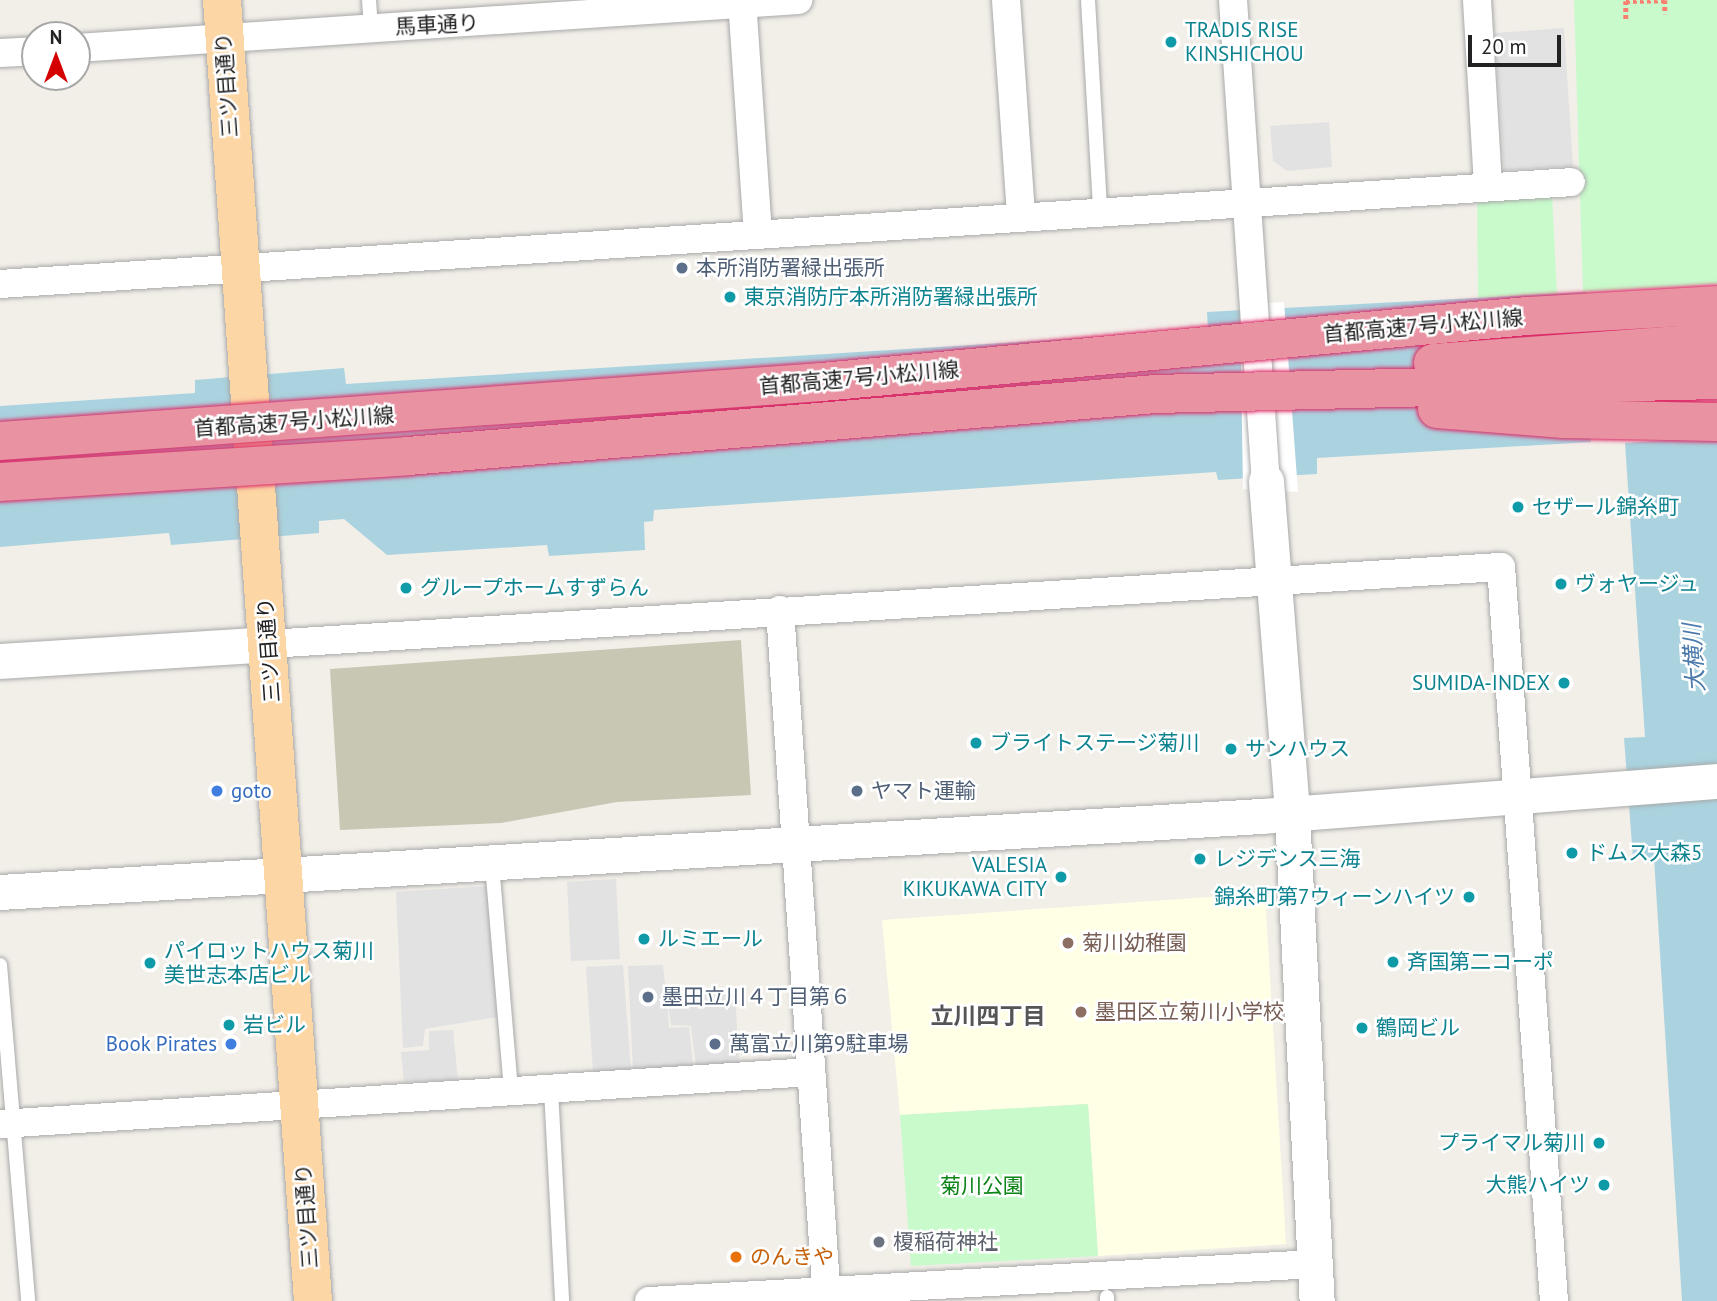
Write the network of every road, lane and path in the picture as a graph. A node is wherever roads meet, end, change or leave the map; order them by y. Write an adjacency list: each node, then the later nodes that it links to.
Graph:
1 (222, 0): 14 (main road, 三ツ目通り)
2 (369, 0): 13 (lane)
3 (798, 0): 9 (street, 馬車通り)
4 (1006, 0): 22 (street)
5 (1088, 0): 21 (lane)
6 (1233, 0): 20 (street)
7 (1477, 0): 19 (street)
8 (1626, 1): 11 (path); 12 (path)
9 (742, 2): 10 (street, 馬車通り); 23 (street)
10 (496, 11): 13 (street, 馬車通り)
11 (1665, 14)
12 (1626, 19)
13 (371, 28): 14 (street, 馬車通り)
14 (224, 38): 15 (street, 馬車通り); 24 (main road, 三ツ目通り)
15 (91, 47)
16 (21, 52): 17 (street)
17 (0, 53)
18 (1571, 182): 19 (street)
19 (1488, 186): 20 (street)
20 (1246, 202): 21 (street); 32 (street, bridge)
21 (1100, 211): 22 (street)
22 (1021, 216): 23 (street)
23 (758, 234): 24 (street)
24 (240, 268): 25 (street); 36 (main road, 三ツ目通り)
25 (0, 284)
26 (1717, 305): 31 (highway, 首都高速7号小松川線, bridge)
27 (1717, 342): 29 (highway, bridge)
28 (1717, 380): 29 (highway, 首都高速7号小松川線, bridge)
29 (1155, 394): 30 (highway, bridge); 33 (highway, 首都高速7号小松川線, bridge)
30 (1717, 422)
31 (0, 441)
32 (1266, 481): 34 (street)
33 (0, 482)
34 (1276, 580): 35 (street); 39 (street); 40 (street)
35 (780, 610): 36 (street); 41 (street)
36 (268, 644): 37 (street); 43 (main road, 三ツ目通り)
37 (0, 661)
38 (1717, 781): 39 (street)
39 (1519, 796): 40 (street); 58 (street)
40 (1293, 814): 41 (street); 51 (street)
41 (795, 844): 42 (street); 46 (street)
42 (492, 862): 43 (street); 48 (lane)
43 (283, 875): 44 (street); 49 (main road, 三ツ目通り)
44 (0, 892)
45 (0, 965): 50 (lane)
46 (811, 1072): 47 (street); 52 (street)
47 (551, 1089): 48 (street); 55 (lane)
48 (511, 1091): 49 (street)
49 (300, 1105): 50 (street); 54 (main road, 三ツ目通り)
50 (7, 1124): 53 (lane)
51 (1315, 1264): 52 (street); 57 (street)
52 (827, 1296): 56 (street)
53 (28, 1301)
54 (313, 1301)
55 (562, 1301)
56 (649, 1301)
57 (1317, 1301)
58 (1554, 1301)

